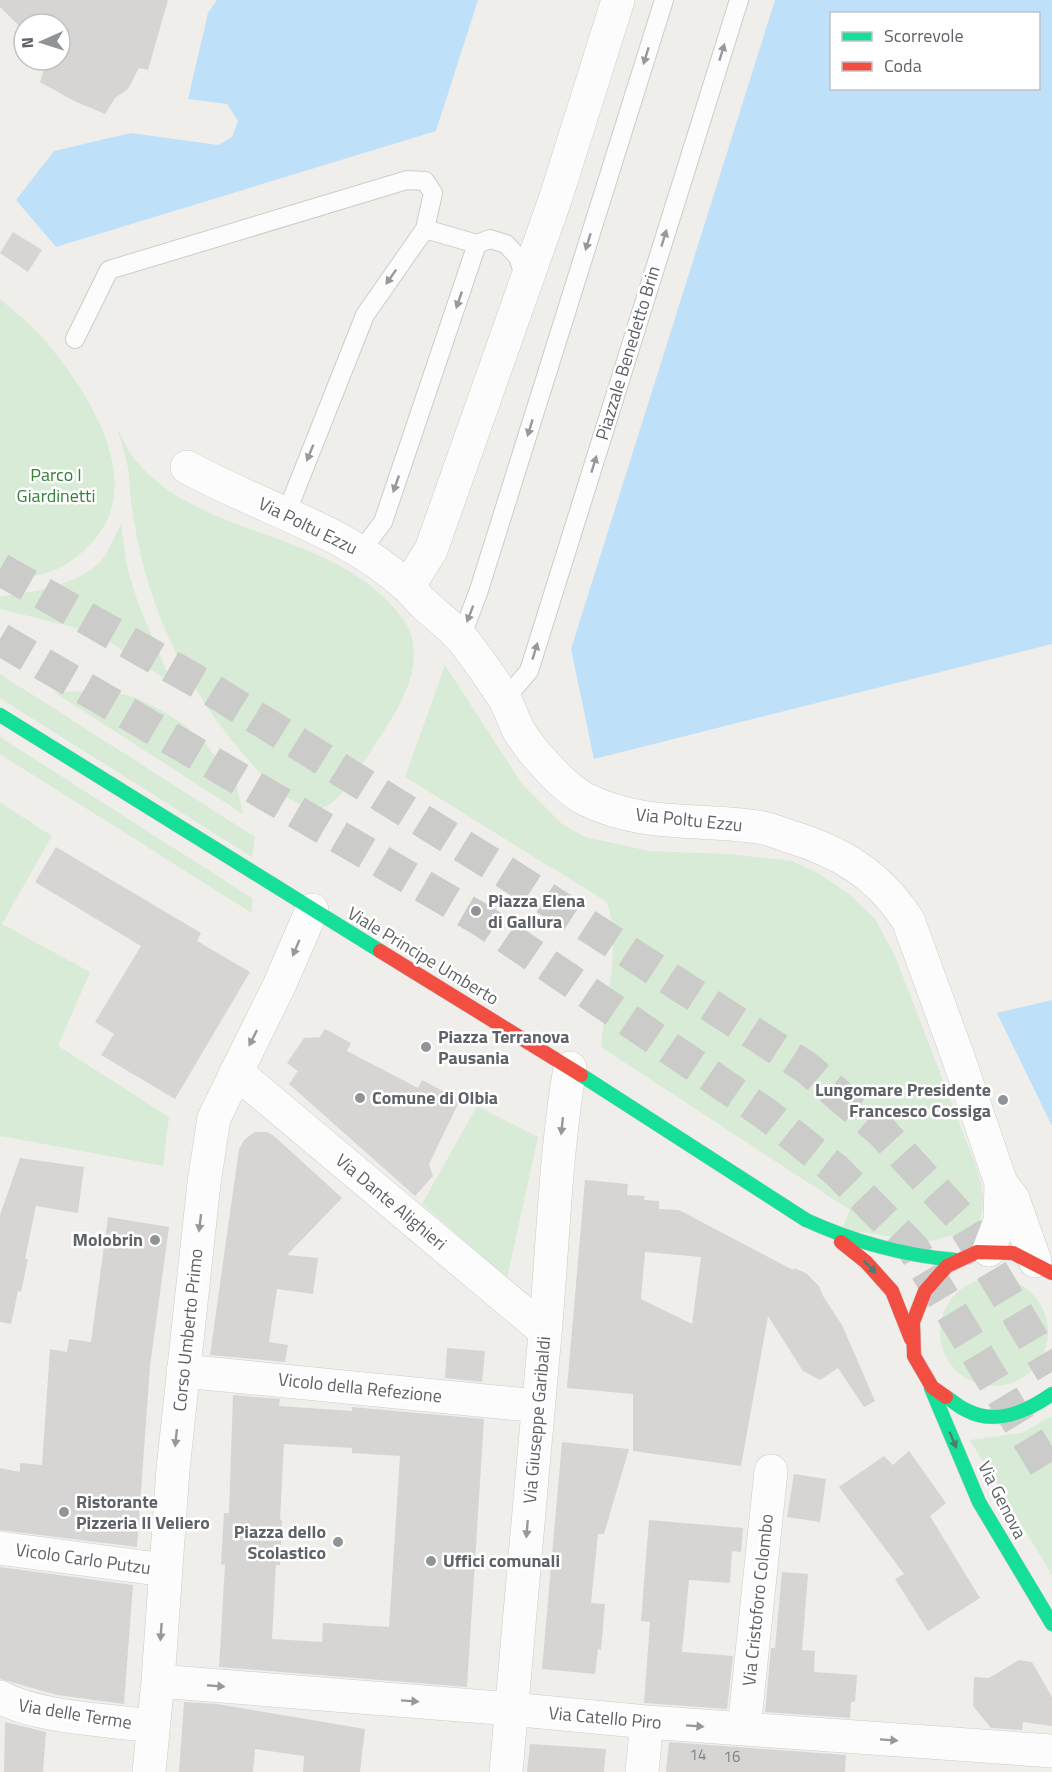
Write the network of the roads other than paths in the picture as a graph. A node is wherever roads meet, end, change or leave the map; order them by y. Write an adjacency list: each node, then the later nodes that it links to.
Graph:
1 (618, 0): 6 (street)
2 (664, 0): 12 (lane, one-way to 12)
3 (739, 0): 13 (lane, Piazzale Benedetto Brin, one-way to 3)
4 (425, 229): 5 (lane); 7 (lane); 9 (lane, one-way to 9)
5 (477, 244): 6 (lane); 10 (lane, one-way to 10)
6 (526, 281): 11 (street)
7 (75, 339)
8 (187, 467): 9 (street, Via Poltu Ezzu)
9 (286, 514): 10 (street, Via Poltu Ezzu)
10 (361, 551): 11 (street, Via Poltu Ezzu)
11 (408, 587): 12 (street, Via Poltu Ezzu)
12 (461, 638): 13 (street, Via Poltu Ezzu)
13 (505, 699): 18 (street, Via Poltu Ezzu)
14 (0, 715): 15 (street, Viale Principe Umberto)
15 (312, 909): 16 (street, Viale Principe Umberto); 17 (street, Corso Umberto Primo, one-way to 17)
16 (570, 1068): 19 (street, Viale Principe Umberto); 23 (street, Via Giuseppe Garibaldi, one-way to 23)
17 (236, 1072): 23 (street, Via Dante Alighieri); 25 (street, Corso Umberto Primo, one-way to 25)
18 (1001, 1183): 20 (street, Via Poltu Ezzu); 22 (street, Via Poltu Ezzu)
19 (825, 1230): 21 (street, Viale Principe Umberto); 24 (street, Viale Principe Umberto, one-way to 24)
20 (988, 1250): 21 (street); 22 (street)
21 (955, 1260): 24 (street)
22 (1044, 1267)
23 (545, 1331): 28 (street, Via Giuseppe Garibaldi)
24 (912, 1340): 26 (street, Via Genova)
25 (183, 1371): 28 (street, Vicolo della Refezione); 31 (street, Corso Umberto Primo, one-way to 31)
26 (930, 1386): 27 (street); 32 (street, Via Genova, one-way to 32)
27 (1052, 1394)
28 (538, 1406): 35 (street, Via Giuseppe Garibaldi, one-way to 35)
29 (771, 1471): 38 (street, Via Cristoforo Colombo)
30 (0, 1548): 31 (street, Vicolo Carlo Putzu)
31 (165, 1570): 33 (street, Corso Umberto Primo, one-way to 33)
32 (1052, 1624)
33 (158, 1681): 35 (street, Via Catello Piro, one-way to 35); 37 (street, Corso Umberto Primo)
34 (0, 1697): 37 (street, Via delle Terme)
35 (511, 1709): 36 (street, Via Catello Piro); 41 (street, Via Giuseppe Garibaldi)
36 (647, 1722): 38 (street, Via Catello Piro, one-way to 38); 42 (street)
37 (152, 1726): 40 (street, Corso Umberto Primo)
38 (744, 1729): 39 (street, Via Catello Piro, one-way to 39)
39 (1041, 1758)
40 (149, 1772)
41 (506, 1772)
42 (642, 1772)

